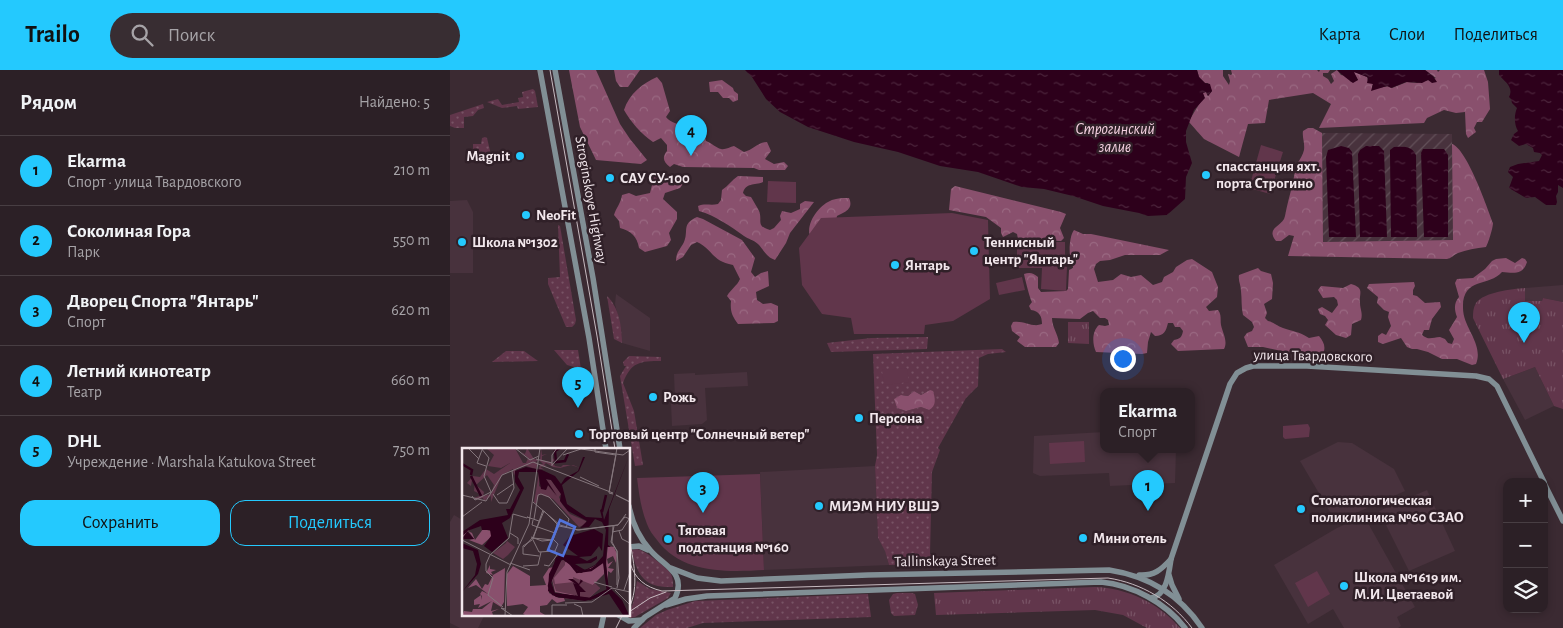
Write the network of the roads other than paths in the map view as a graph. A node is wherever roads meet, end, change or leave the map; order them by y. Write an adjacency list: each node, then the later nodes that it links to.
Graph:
1 (540, 70): 3 (main road, Stroginskoye Highway)
2 (555, 70): 4 (main road, Stroginskoye Highway)
3 (606, 448)
4 (620, 448)
5 (1542, 478): 11 (main road, улица Твардовского)
6 (1548, 490): 8 (main road, улица Твардовского)
7 (630, 509): 10 (main road)
8 (1563, 521)
9 (630, 547): 10 (main road)
10 (650, 551): 12 (main road, Tallinskaya Street)
11 (1171, 559): 13 (main road, улица Твардовского); 14 (main road)
12 (672, 568): 14 (main road, Tallinskaya Street); 18 (main road)
13 (1169, 573): 15 (main road, улица Твардовского); 17 (main road)
14 (1134, 575): 15 (main road, Tallinskaya Street)
15 (1163, 589): 16 (main road); 17 (main road, Tallinskaya Street)
16 (1150, 598): 18 (main road, Tallinskaya Street); 22 (main road, Tallinskaya Street)
17 (1182, 603): 23 (main road, Tallinskaya Street)
18 (666, 605): 20 (main road)
19 (621, 616): 20 (main road)
20 (642, 620): 21 (main road)
21 (634, 628)
22 (1186, 628)
23 (1202, 628)

